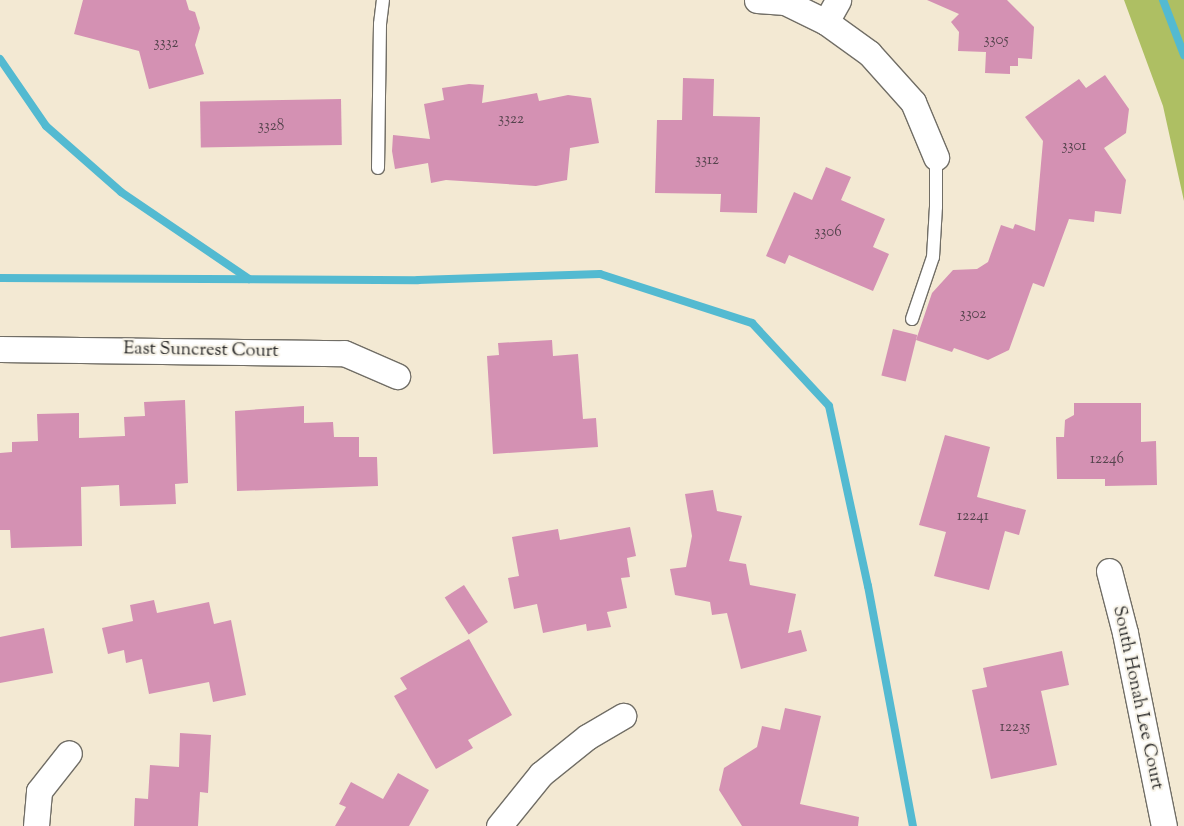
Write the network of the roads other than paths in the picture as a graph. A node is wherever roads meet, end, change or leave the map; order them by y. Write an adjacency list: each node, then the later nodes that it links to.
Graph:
1 (383, 0): 6 (lane)
2 (757, 0): 4 (street)
3 (838, 0): 4 (street)
4 (826, 22): 5 (street)
5 (936, 157): 7 (lane)
6 (378, 168)
7 (912, 319)
8 (0, 348): 9 (street, East Suncrest Court)
9 (397, 376)
10 (1109, 571): 15 (street, South Honah Lee Court)
11 (623, 716): 14 (street)
12 (69, 753): 13 (street)
13 (36, 826)
14 (499, 826)
15 (1164, 826)

